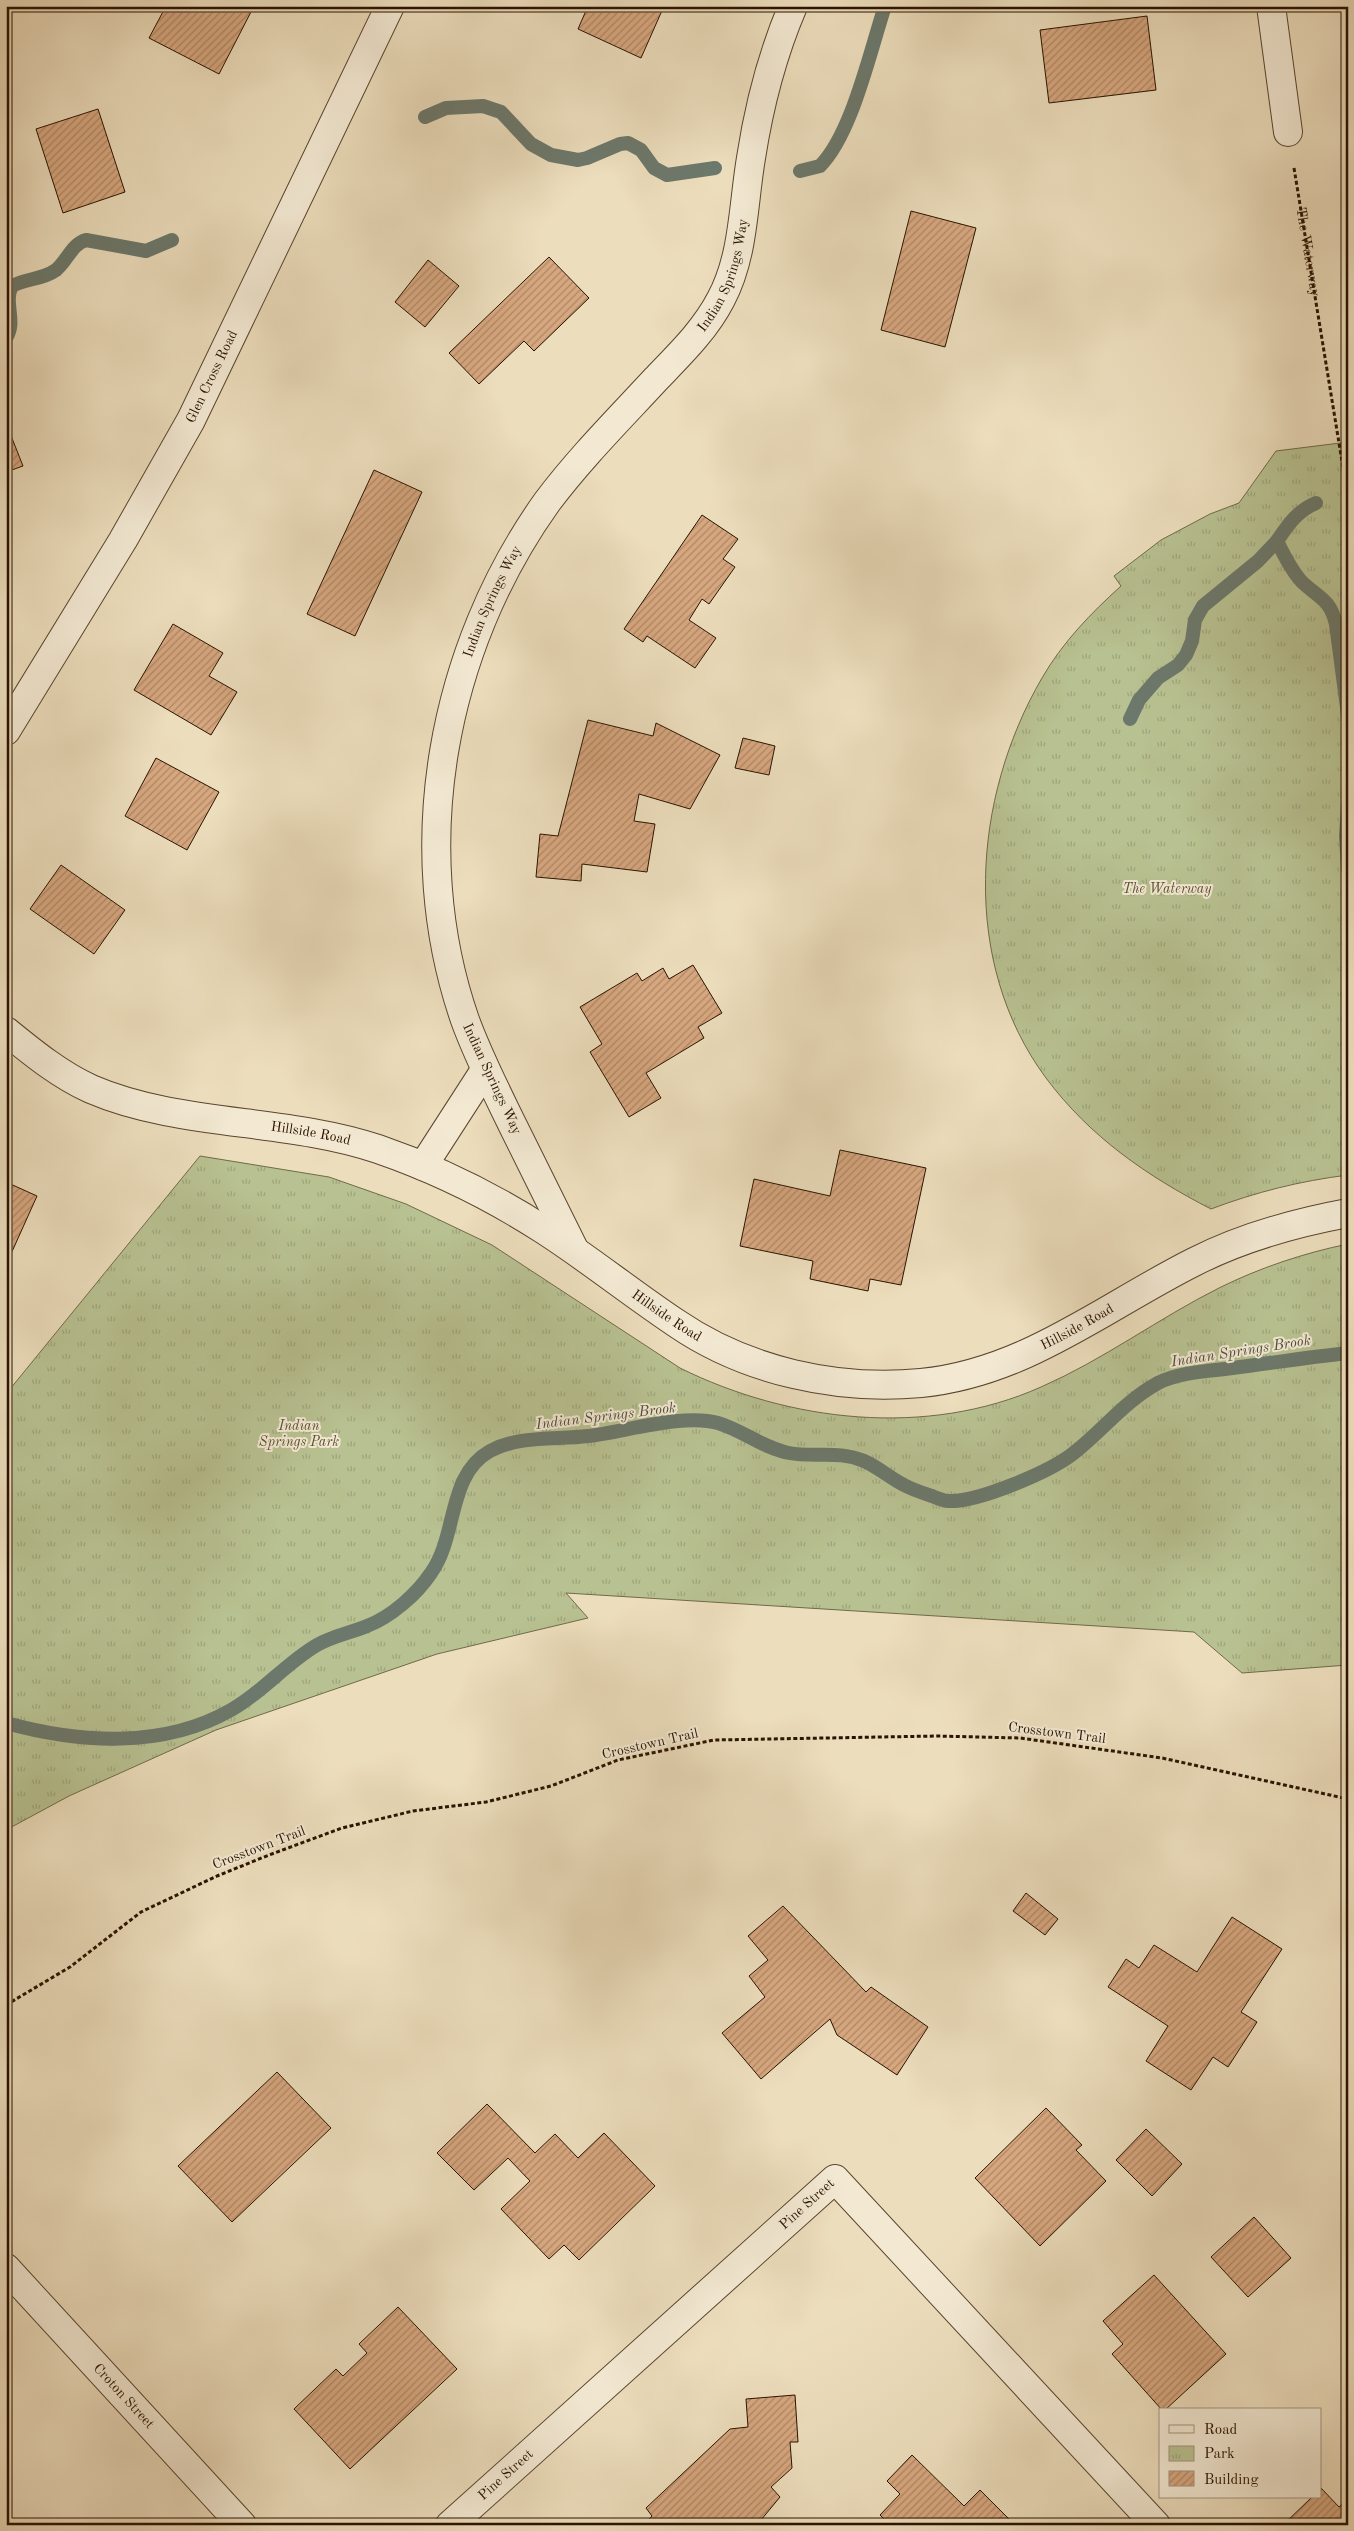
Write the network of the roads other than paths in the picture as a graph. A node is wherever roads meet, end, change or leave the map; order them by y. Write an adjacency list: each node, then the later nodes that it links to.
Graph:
1 (390, 6): 5 (street, Glen Cross Road)
2 (793, 6): 7 (street, Indian Springs Way)
3 (1271, 6): 4 (street)
4 (1288, 132)
5 (6, 731)
6 (6, 1031): 8 (street, Hillside Road)
7 (485, 1070): 8 (street); 10 (street, Indian Springs Way)
8 (423, 1166): 10 (street, Hillside Road)
9 (1348, 1213): 10 (street, Hillside Road)
10 (575, 1251)
11 (6, 2268): 12 (street, Croton Street)
12 (242, 2525)
13 (450, 2525): 14 (street, Pine Street)
14 (1156, 2525)

